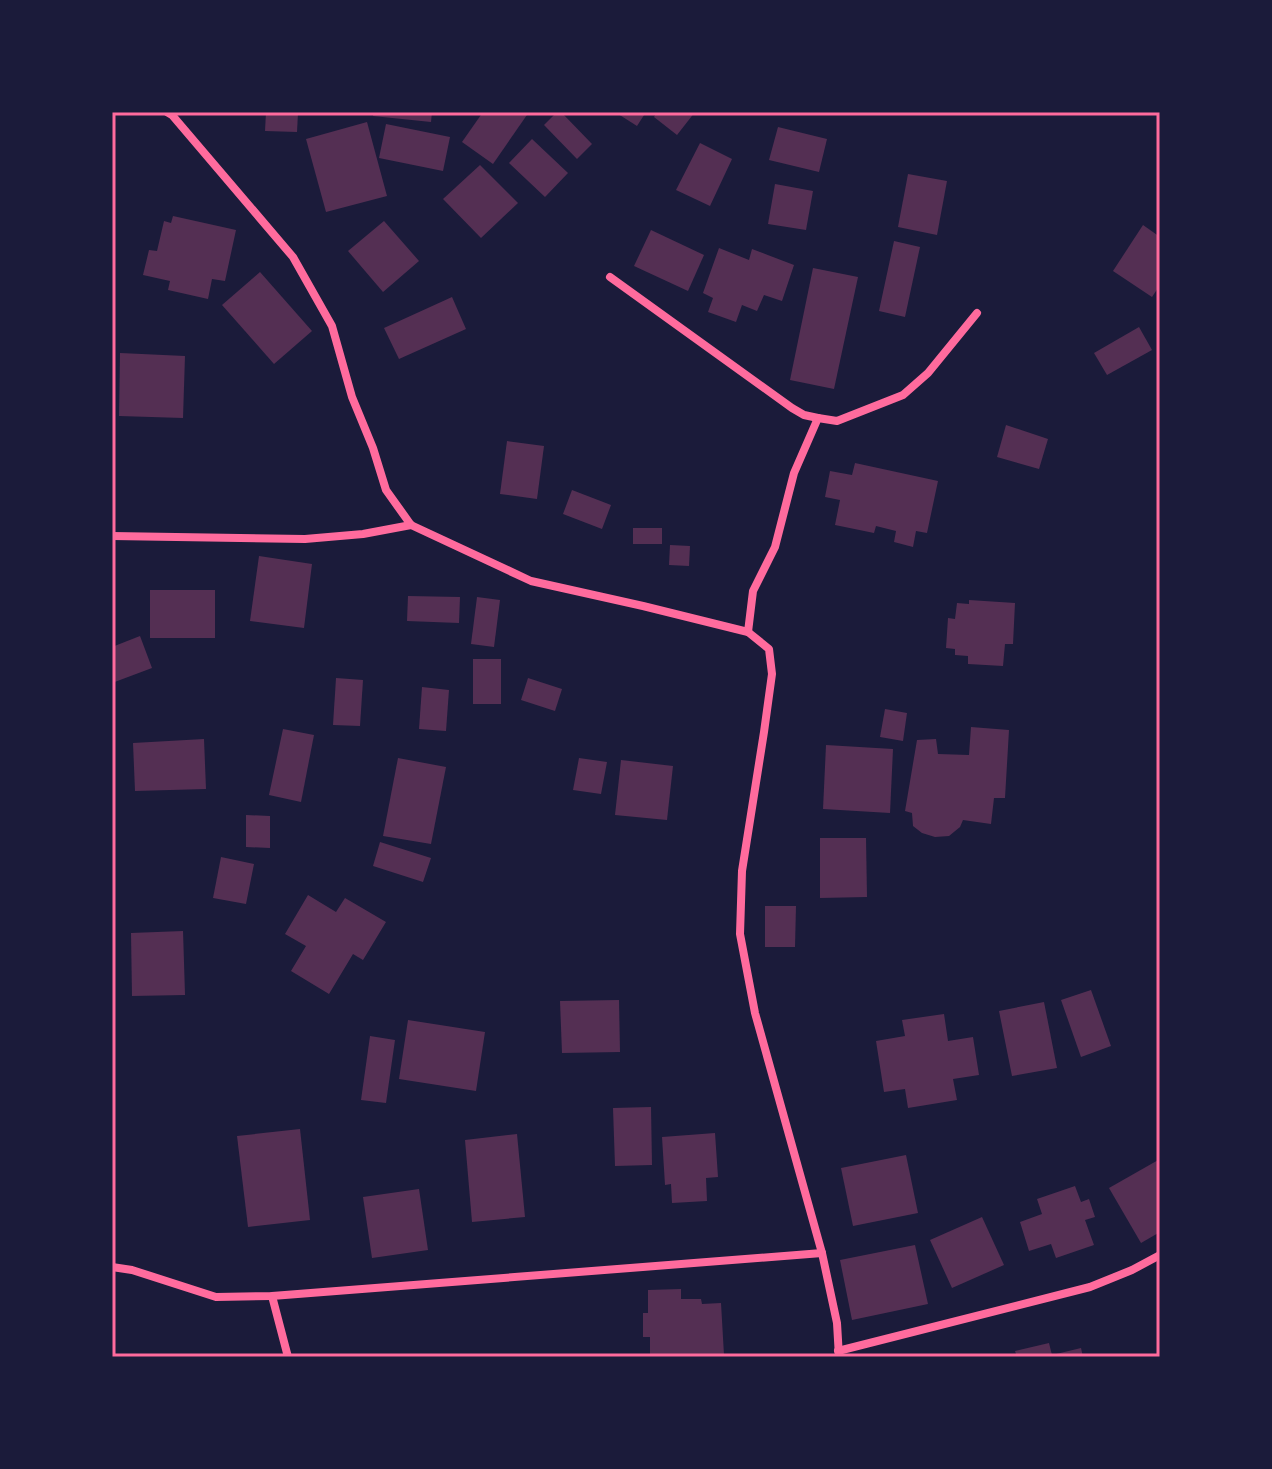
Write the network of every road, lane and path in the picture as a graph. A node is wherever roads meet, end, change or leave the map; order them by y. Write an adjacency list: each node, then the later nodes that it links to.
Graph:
1 (167, 112): 5 (street)
2 (610, 277): 4 (street)
3 (977, 313): 4 (street)
4 (818, 418): 7 (street)
5 (411, 525): 6 (street); 7 (street)
6 (112, 536)
7 (748, 632): 8 (street)
8 (822, 1253): 11 (street); 12 (street)
9 (1160, 1255): 12 (street)
10 (112, 1267): 11 (street)
11 (272, 1296): 13 (street)
12 (838, 1354)
13 (288, 1357)

